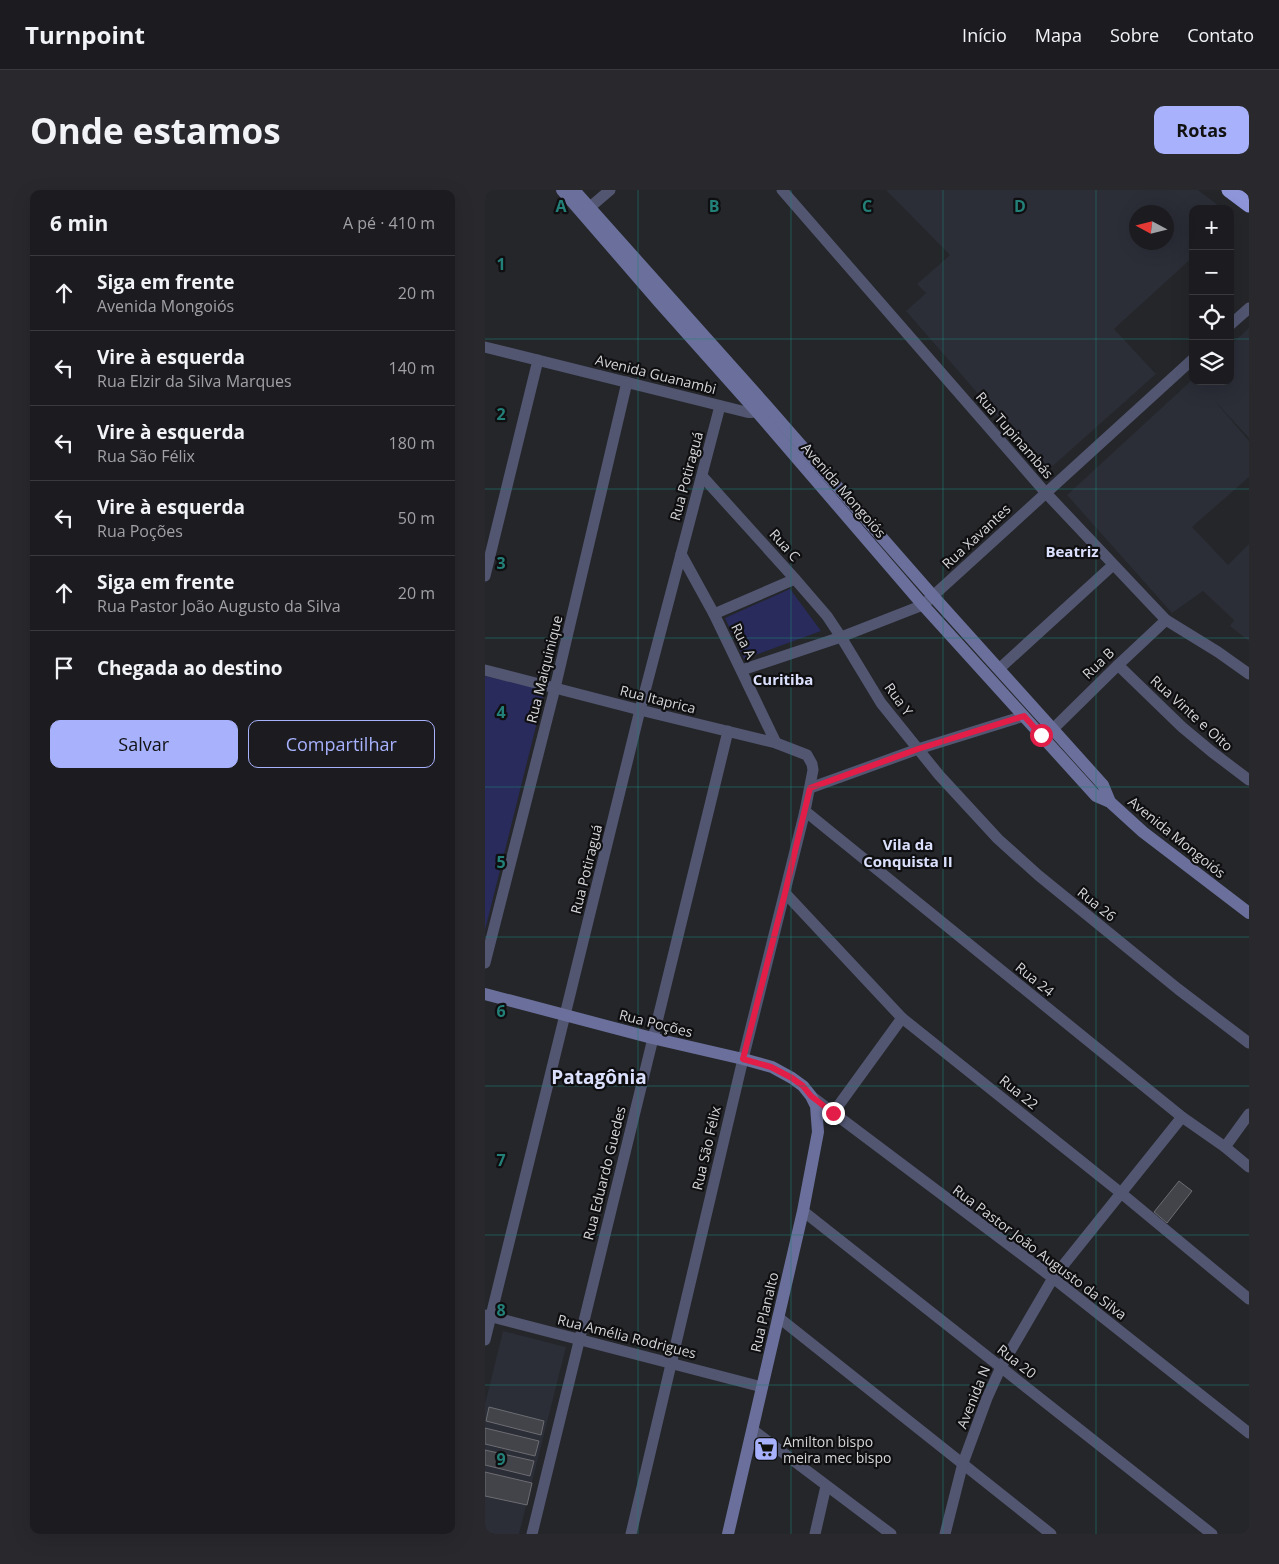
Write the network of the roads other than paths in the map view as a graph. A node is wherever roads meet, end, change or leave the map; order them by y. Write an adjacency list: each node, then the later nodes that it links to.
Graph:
1 (562, 190): 15 (street, Avenida Mongoiós)
2 (574, 190): 7 (street, Avenida Mongoiós)
3 (610, 190): 7 (street)
4 (782, 190): 17 (street, Rua Tupinambás)
5 (1229, 190): 6 (highway)
6 (1249, 205)
7 (589, 208): 15 (street, Avenida Mongoiós)
8 (1249, 308): 9 (street)
9 (1234, 321)
10 (485, 347): 11 (street, Avenida Guanambi)
11 (537, 360): 13 (street, Avenida Guanambi); 20 (street)
12 (1189, 363): 17 (street, Rua Xavantes)
13 (627, 382): 14 (street, Avenida Guanambi); 32 (street, Rua Maiquinique)
14 (720, 406): 15 (street, Avenida Guanambi); 16 (street, Rua Potiraguá)
15 (761, 408): 22 (street, Avenida Mongoiós); 23 (street, Avenida Mongoiós)
16 (702, 476): 18 (street, Rua Potiraguá); 21 (street, Rua C)
17 (1045, 492): 19 (street, Rua Tupinambás); 22 (street, Rua Xavantes)
18 (681, 554): 24 (street, Rua A); 33 (street, Rua Potiraguá)
19 (1113, 564): 25 (street, Rua Tupinambás); 28 (street)
20 (485, 576)
21 (795, 578): 24 (street); 26 (street, Rua C)
22 (933, 596): 23 (street, Rua Xavantes); 28 (street, Avenida Mongoiós)
23 (923, 605): 26 (street, Rua Xavantes); 34 (street, Avenida Mongoiós)
24 (714, 614): 30 (street, Rua A)
25 (1166, 620): 27 (street, Rua B); 31 (street, Rua Tupinambás)
26 (841, 637): 30 (street, Rua Xavantes); 38 (street, Rua Y)
27 (1118, 665): 35 (street, Rua B); 41 (street, Rua Vinte e Oito)
28 (999, 669): 35 (street, Avenida Mongoiós)
29 (485, 670): 32 (street, Rua Itaprica)
30 (742, 670): 37 (street, Rua A)
31 (1249, 674)
32 (555, 688): 33 (street, Rua Itaprica); 47 (street, Rua Maiquinique)
33 (641, 710): 36 (street, Rua Itaprica); 49 (street, Rua Potiraguá)
34 (1024, 716): 38 (street); 43 (street, Avenida Mongoiós)
35 (1053, 729): 43 (street, Avenida Mongoiós)
36 (728, 731): 37 (street, Rua Itaprica); 51 (street, Rua Eduardo Guedes)
37 (776, 743): 39 (street, Rua Itaprica)
38 (918, 749): 40 (street, Rua Y); 42 (street)
39 (813, 770): 42 (street, Rua São Félix)
40 (939, 775): 52 (street, Rua 26)
41 (1249, 780)
42 (810, 788): 44 (street, Rua São Félix)
43 (1110, 802): 46 (street, Avenida Mongoiós)
44 (805, 811): 45 (street, Rua São Félix); 57 (street, Rua 24)
45 (785, 893): 50 (street, Rua 22); 53 (street, Rua São Félix)
46 (1249, 913)
47 (485, 963)
48 (485, 994): 49 (street, Rua Poções)
49 (565, 1014): 51 (street, Rua Poções); 64 (street, Rua Potiraguá)
50 (902, 1018): 55 (street); 60 (street, Rua 22)
51 (652, 1038): 53 (street, Rua Poções); 66 (street, Rua Eduardo Guedes)
52 (1249, 1043)
53 (743, 1059): 54 (street, Rua Poções); 68 (street, Rua São Félix)
54 (811, 1096): 55 (street, Rua Pastor João Augusto da Silva); 61 (street, Rua Planalto)
55 (833, 1113): 62 (street, Rua Pastor João Augusto da Silva)
56 (1249, 1114): 58 (street)
57 (1181, 1117): 58 (street, Rua 24); 60 (street, Avenida N)
58 (1225, 1147): 59 (street, Rua 24)
59 (1249, 1166)
60 (1121, 1193): 62 (street, Avenida N); 63 (street, Rua 22)
61 (803, 1211): 65 (street, Rua Planalto); 69 (street, Rua 20)
62 (1053, 1278): 69 (street, Avenida N); 72 (street, Rua Pastor João Augusto da Silva)
63 (1249, 1299)
64 (488, 1316): 66 (street, Rua Amélia Rodrigues); 67 (street, Rua Potiraguá)
65 (778, 1317): 70 (street, Rua Planalto); 73 (street)
66 (579, 1339): 68 (street, Rua Amélia Rodrigues); 76 (street, Rua Eduardo Guedes)
67 (485, 1340)
68 (670, 1362): 70 (street, Rua Amélia Rodrigues); 77 (street, Rua São Félix)
69 (1001, 1367): 73 (street, Avenida N); 83 (street, Rua 20)
70 (762, 1387): 71 (street, Rua Planalto)
71 (753, 1430): 74 (street); 78 (street, Rua Planalto)
72 (1249, 1433)
73 (963, 1463): 81 (street, Avenida N); 82 (street)
74 (826, 1486): 75 (street); 79 (street)
75 (879, 1529): 80 (street)
76 (531, 1534)
77 (631, 1534)
78 (728, 1534)
79 (815, 1534)
80 (891, 1534)
81 (945, 1534)
82 (1051, 1534)
83 (1212, 1534)

